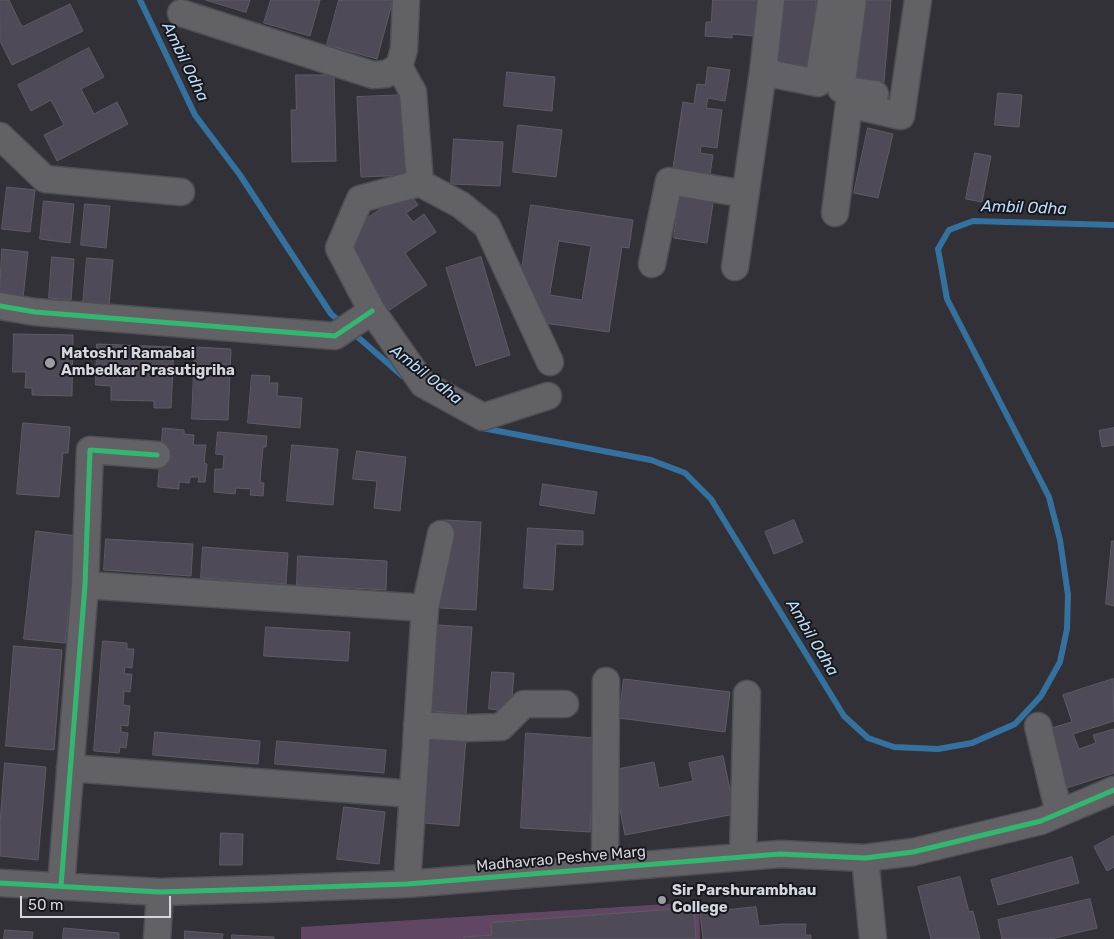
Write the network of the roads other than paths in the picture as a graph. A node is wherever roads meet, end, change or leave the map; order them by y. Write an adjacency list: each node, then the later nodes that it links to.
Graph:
1 (406, 0): 8 (street)
2 (771, 0): 9 (street)
3 (831, 0): 9 (street)
4 (853, 0): 5 (street)
5 (902, 0)
6 (918, 0): 14 (street)
7 (181, 13): 8 (street)
8 (399, 67): 11 (street)
9 (763, 72): 13 (street)
10 (0, 136): 12 (street)
11 (420, 183): 18 (street); 19 (street)
12 (181, 192)
13 (745, 194): 15 (street); 16 (street)
14 (835, 212)
15 (652, 264)
16 (735, 267)
17 (0, 306): 18 (street)
18 (354, 323): 20 (street)
19 (550, 362)
20 (548, 396)
21 (157, 455): 23 (street)
22 (441, 534): 24 (street)
23 (85, 585): 24 (street); 30 (street)
24 (425, 608): 28 (street)
25 (606, 681): 36 (street)
26 (747, 694): 34 (street)
27 (565, 704): 28 (street)
28 (418, 725): 32 (street)
29 (1038, 726): 33 (street)
30 (70, 768): 32 (street); 39 (street)
31 (1114, 790): 33 (street, Madhavrao Peshve Marg)
32 (413, 794): 38 (street)
33 (1059, 813): 35 (street, Madhavrao Peshve Marg)
34 (743, 857): 35 (street, Madhavrao Peshve Marg); 36 (street, Madhavrao Peshve Marg)
35 (865, 858): 42 (street)
36 (605, 868): 38 (street, Madhavrao Peshve Marg)
37 (0, 883): 39 (street, Madhavrao Peshve Marg)
38 (407, 884): 40 (street, Madhavrao Peshve Marg)
39 (61, 886): 40 (street, Madhavrao Peshve Marg)
40 (160, 892): 41 (street)
41 (158, 939)
42 (873, 939)

